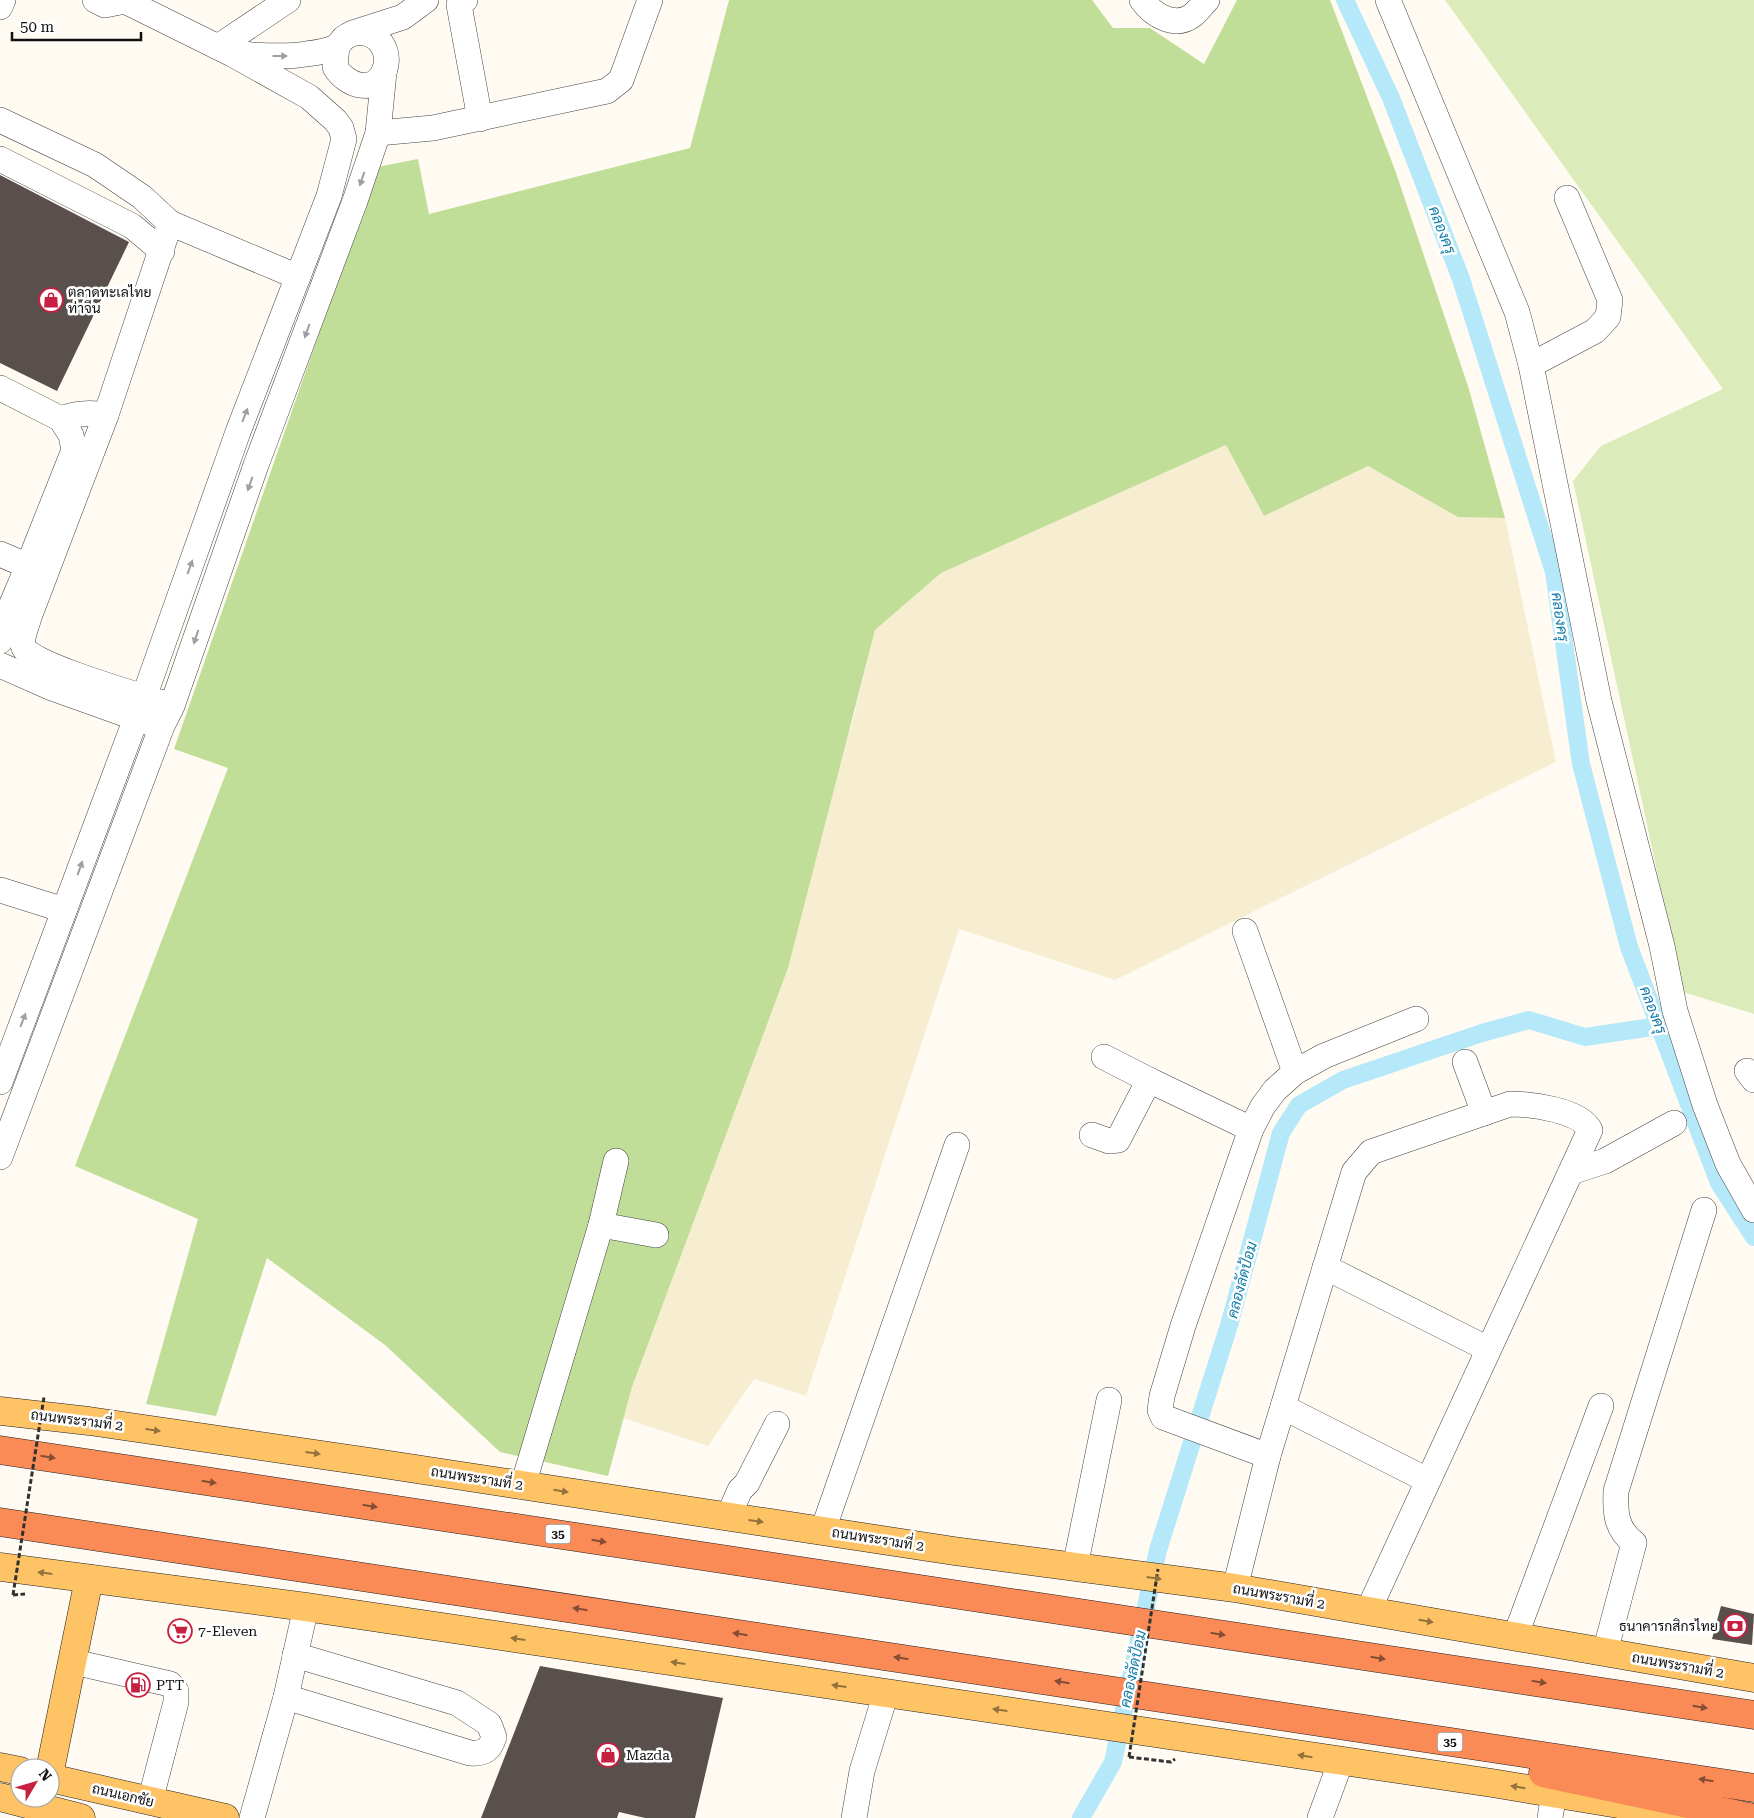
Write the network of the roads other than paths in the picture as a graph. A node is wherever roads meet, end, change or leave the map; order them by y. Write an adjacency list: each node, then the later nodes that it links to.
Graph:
1 (3, 0): 11 (street)
2 (95, 0): 13 (street)
3 (147, 0): 13 (street)
4 (288, 0): 15 (street)
5 (426, 0): 12 (street)
6 (650, 0): 18 (street)
7 (1142, 0): 8 (street)
8 (1207, 0)
9 (1388, 0): 26 (street)
10 (460, 2): 18 (street)
11 (0, 7)
12 (403, 17): 14 (street); 16 (street)
13 (174, 25): 15 (street)
14 (342, 49): 15 (street, one-way to 14); 16 (street); 16 (street); 17 (street)
15 (225, 51): 17 (street)
16 (385, 62): 20 (street)
17 (319, 107): 25 (street)
18 (480, 119): 20 (street)
19 (0, 120): 23 (street)
20 (378, 133): 35 (street, one-way to 35)
21 (0, 159): 24 (street)
22 (1567, 198): 26 (street)
23 (170, 223): 24 (street); 25 (street)
24 (162, 251): 28 (street)
25 (298, 277): 34 (street, one-way to 25)
26 (1531, 365): 56 (street)
27 (0, 388): 29 (street)
28 (106, 414): 29 (street); 34 (street)
29 (61, 419): 31 (street)
30 (0, 554): 31 (street)
31 (28, 566): 32 (street)
32 (0, 641)
33 (0, 666): 34 (street)
34 (139, 707): 35 (street); 37 (street, one-way to 34)
35 (167, 716): 41 (street)
36 (0, 890): 37 (street)
37 (64, 910): 40 (street, one-way to 37)
38 (1245, 931): 44 (street)
39 (1416, 1019): 44 (street)
40 (13, 1045): 41 (street); 46 (street)
41 (37, 1054): 52 (street)
42 (1104, 1056): 45 (street)
43 (1465, 1062): 47 (street)
44 (1295, 1072): 49 (street)
45 (1149, 1080): 49 (street); 50 (street)
46 (0, 1082)
47 (1484, 1113): 54 (street); 59 (street)
48 (1674, 1123): 54 (street)
49 (1251, 1128): 67 (street)
50 (1092, 1135)
51 (957, 1145): 72 (street)
52 (0, 1157)
53 (616, 1161): 57 (street)
54 (1571, 1172): 60 (street)
55 (1704, 1210): 80 (street)
56 (1754, 1210)
57 (601, 1225): 58 (street); 69 (street)
58 (656, 1235)
59 (1325, 1267): 60 (street); 63 (street)
60 (1488, 1349): 68 (street)
61 (1109, 1400): 74 (street)
62 (1601, 1406): 79 (street)
63 (1283, 1407): 67 (street); 68 (street)
64 (0, 1411): 69 (main road, ถนนพระรามที่ 2, one-way to 69)
65 (777, 1424): 70 (street)
66 (0, 1450): 87 (highway, 35, one-way to 87)
67 (1268, 1456): 76 (street)
68 (1427, 1480): 78 (street)
69 (523, 1485): 70 (main road, ถนนพระรามที่ 2, one-way to 70)
70 (728, 1517): 72 (main road, ถนนพระรามที่ 2, one-way to 72)
71 (0, 1522): 86 (highway, 35, one-way to 71)
72 (823, 1530): 74 (main road, ถนนพระรามที่ 2)
73 (0, 1567): 75 (main road, one-way to 73)
74 (1075, 1567): 76 (main road, ถนนพระรามที่ 2, one-way to 76)
75 (89, 1579): 77 (main road); 82 (main road)
76 (1235, 1588): 78 (main road, ถนนพระรามที่ 2)
77 (306, 1607): 81 (street); 84 (main road, one-way to 77)
78 (1368, 1611): 79 (main road, ถนนพระรามที่ 2, one-way to 79)
79 (1514, 1636): 80 (main road, ถนนพระรามที่ 2)
80 (1605, 1652): 83 (main road, ถนนพระรามที่ 2)
81 (295, 1655): 85 (street); 85 (street)
82 (74, 1662): 88 (main road); 92 (street)
83 (1754, 1678)
84 (886, 1693): 89 (main road, one-way to 84); 98 (street)
85 (286, 1697): 97 (street)
86 (1174, 1700): 91 (highway, 35, one-way to 86); 101 (highway)
87 (1754, 1715)
88 (53, 1758)
89 (1341, 1761): 93 (main road, one-way to 89); 99 (street)
90 (60, 1780): 92 (main road, ถนนเอกชัย)
91 (1754, 1788)
92 (150, 1801): 96 (main road, ถนนเอกชัย)
93 (1552, 1806): 100 (main road)
94 (55, 1808): 95 (main road)
95 (81, 1818)
96 (224, 1818)
97 (252, 1818)
98 (854, 1818)
99 (1320, 1818)
100 (1704, 1818)
101 (1754, 1818)

